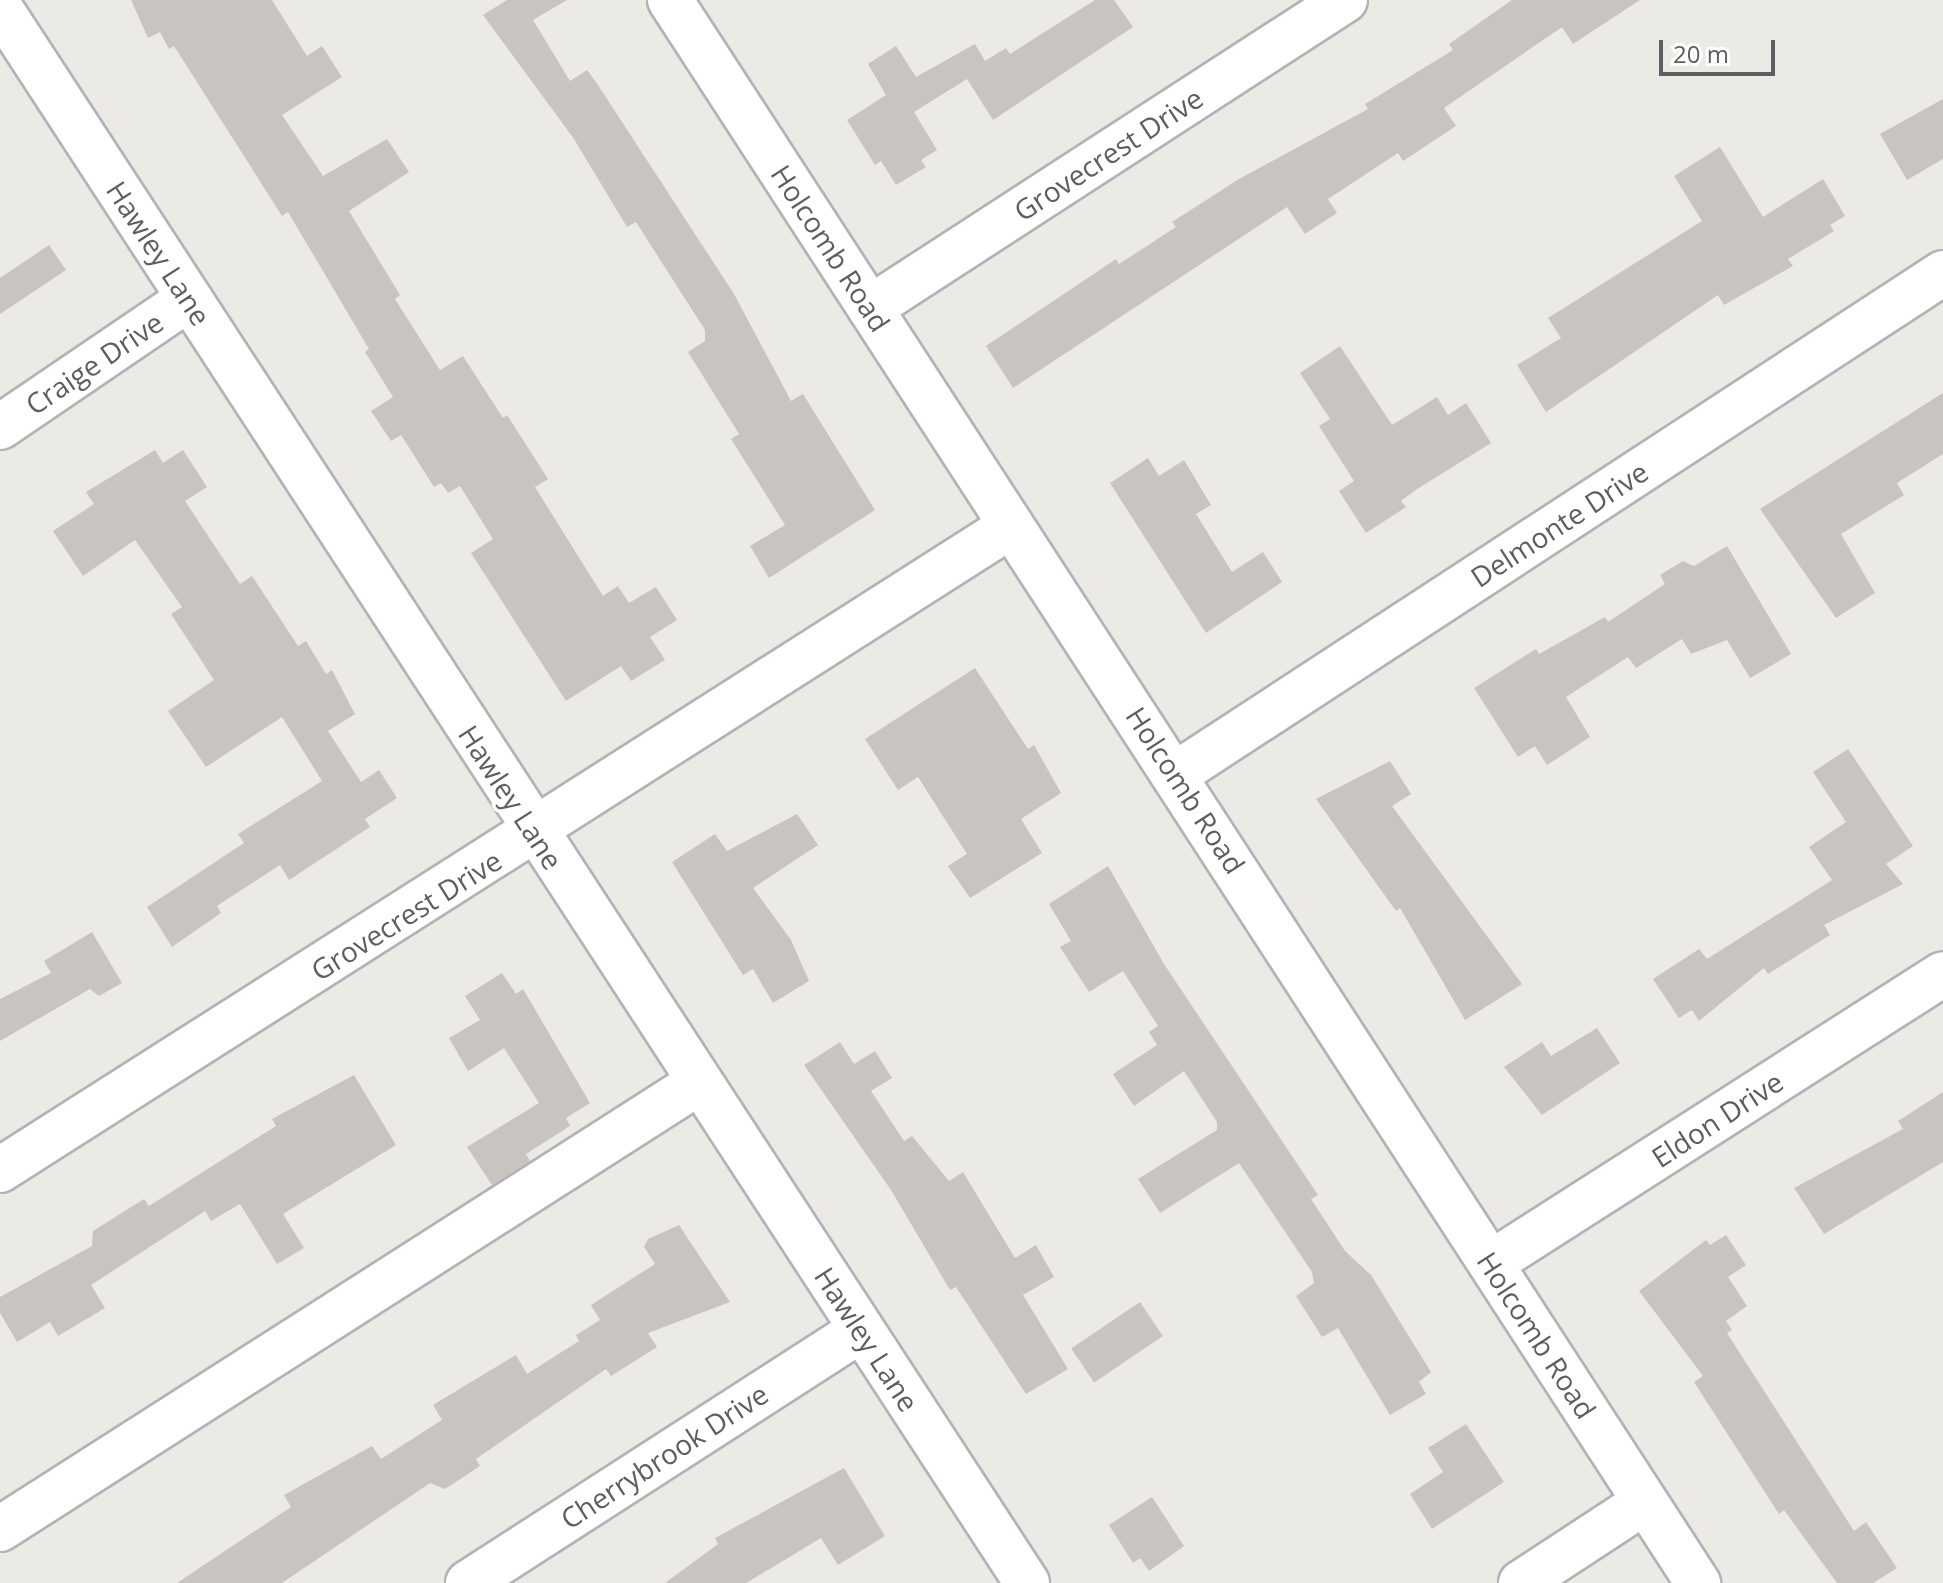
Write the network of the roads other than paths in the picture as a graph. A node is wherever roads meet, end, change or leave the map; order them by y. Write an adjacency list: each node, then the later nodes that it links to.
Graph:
1 (670, 0): 6 (street, Holcomb Road)
2 (1345, 0): 6 (street, Grovecrest Drive)
3 (0, 8): 5 (street, Hawley Lane)
4 (1943, 273): 9 (street, Delmonte Drive)
5 (188, 299): 7 (street, Craige Drive); 10 (street, Hawley Lane)
6 (870, 308): 8 (street, Holcomb Road)
7 (0, 427)
8 (1011, 526): 9 (street, Holcomb Road); 10 (street, Grovecrest Drive)
9 (1176, 774): 14 (street, Holcomb Road)
10 (535, 834): 12 (street, Hawley Lane); 13 (street, Grovecrest Drive)
11 (1943, 974): 14 (street, Eldon Drive)
12 (698, 1083): 15 (street, Hawley Lane); 17 (street)
13 (0, 1170)
14 (1491, 1263): 16 (street, Holcomb Road)
15 (861, 1330): 18 (street, Hawley Lane); 19 (street, Cherrybrook Drive)
16 (1645, 1502): 20 (street); 21 (street, Holcomb Road)
17 (0, 1529)
18 (1015, 1579)
19 (468, 1583)
20 (1521, 1583)
21 (1698, 1583)

